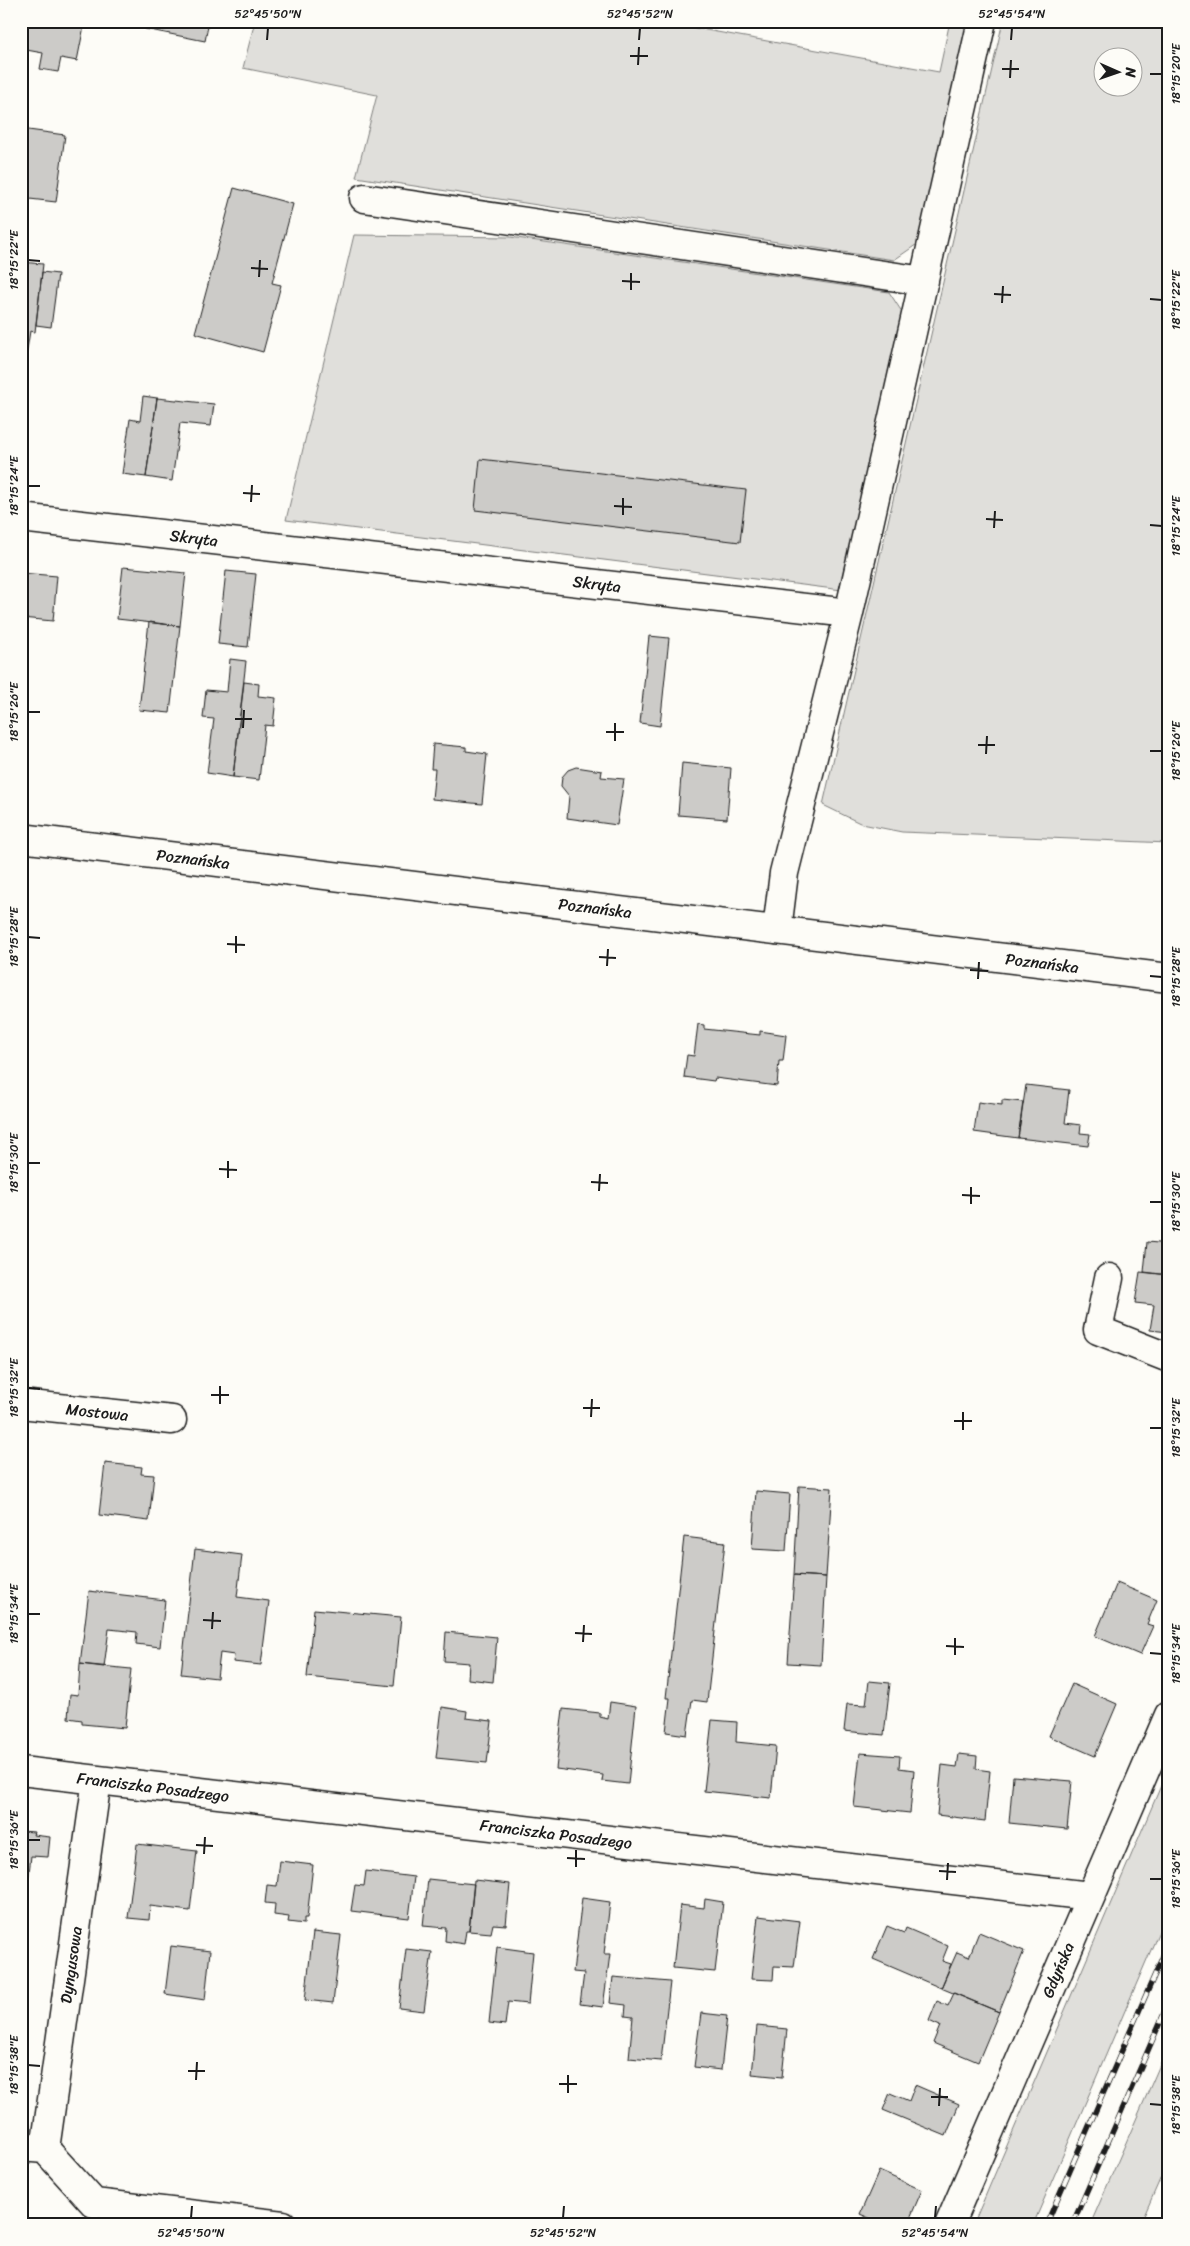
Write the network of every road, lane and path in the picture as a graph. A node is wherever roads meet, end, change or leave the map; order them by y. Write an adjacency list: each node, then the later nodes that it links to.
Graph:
1 (982, 21): 3 (street)
2 (364, 198): 3 (street)
3 (924, 281): 5 (street)
4 (21, 518): 5 (street, Skryta)
5 (849, 613): 7 (street)
6 (21, 838): 7 (street, Poznańska)
7 (777, 930): 8 (street, Poznańska)
8 (1163, 978)
9 (1109, 1278): 10 (street)
10 (1169, 1358)
11 (21, 1404): 12 (street, Mostowa)
12 (172, 1420)
13 (1169, 1715): 16 (street, Gdyńska)
14 (21, 1771): 15 (street, Franciszka Posadzego)
15 (97, 1780): 16 (street, Franciszka Posadzego); 17 (street, Dyngusowa)
16 (1090, 1896): 19 (street, Gdyńska)
17 (33, 2148): 18 (street, Dyngusowa)
18 (283, 2225)
19 (949, 2225)

